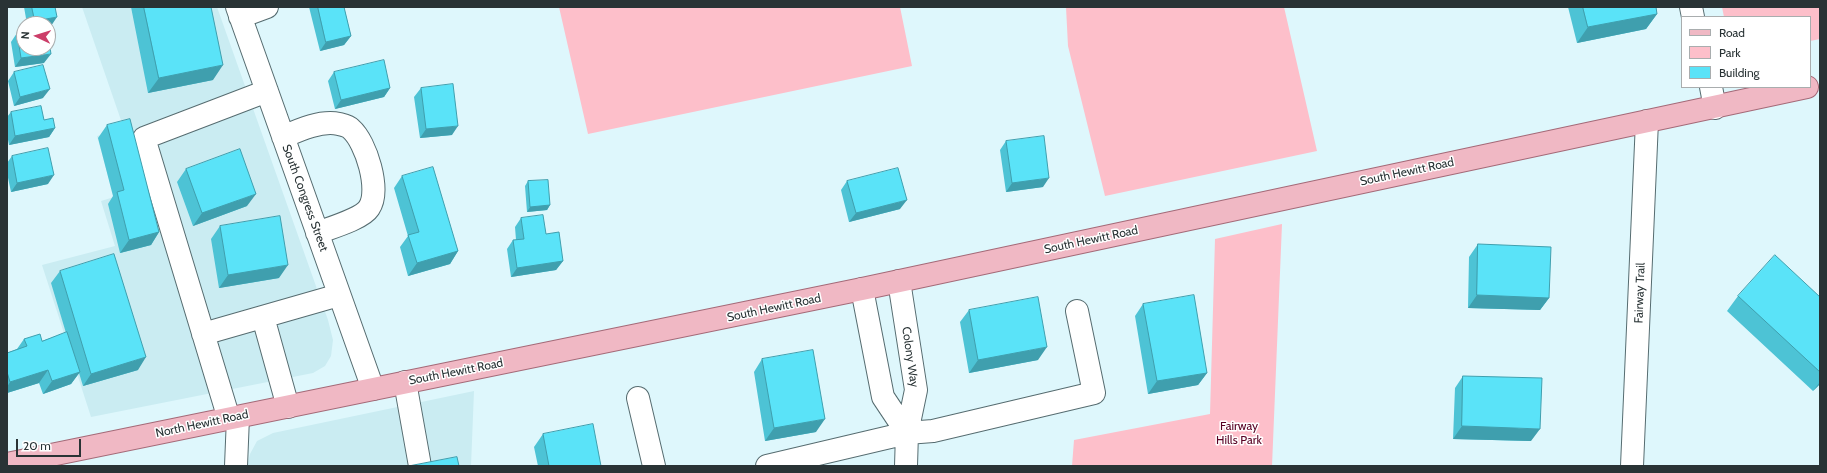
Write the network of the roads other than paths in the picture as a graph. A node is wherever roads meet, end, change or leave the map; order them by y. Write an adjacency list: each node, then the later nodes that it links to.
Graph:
1 (267, 7): 2 (street)
2 (238, 12): 4 (street, South Congress Street)
3 (1799, 88): 5 (main road, South Hewitt Road)
4 (266, 91): 7 (street, South Congress Street); 14 (street)
5 (1713, 97): 6 (main road, South Hewitt Road)
6 (1647, 121): 9 (main road, South Hewitt Road); 27 (street, Fairway Trail)
7 (283, 136): 8 (street, South Congress Street); 8 (street)
8 (317, 233): 11 (street, South Congress Street)
9 (899, 281): 10 (main road, South Hewitt Road); 20 (street, Colony Way)
10 (862, 289): 15 (main road, South Hewitt Road); 20 (street)
11 (339, 295): 13 (street); 16 (street, South Congress Street)
12 (1077, 312): 20 (street)
13 (263, 317): 14 (street); 18 (street)
14 (203, 334): 19 (street)
15 (405, 382): 16 (main road, South Hewitt Road); 23 (street)
16 (373, 389): 18 (main road, North Hewitt Road)
17 (638, 398): 24 (street)
18 (288, 407): 19 (main road, North Hewitt Road)
19 (233, 418): 21 (main road, North Hewitt Road); 22 (street)
20 (907, 433): 25 (street); 26 (street, Colony Way)
21 (7, 464)
22 (236, 466)
23 (420, 466)
24 (654, 466)
25 (767, 466)
26 (906, 466)
27 (1632, 466)

